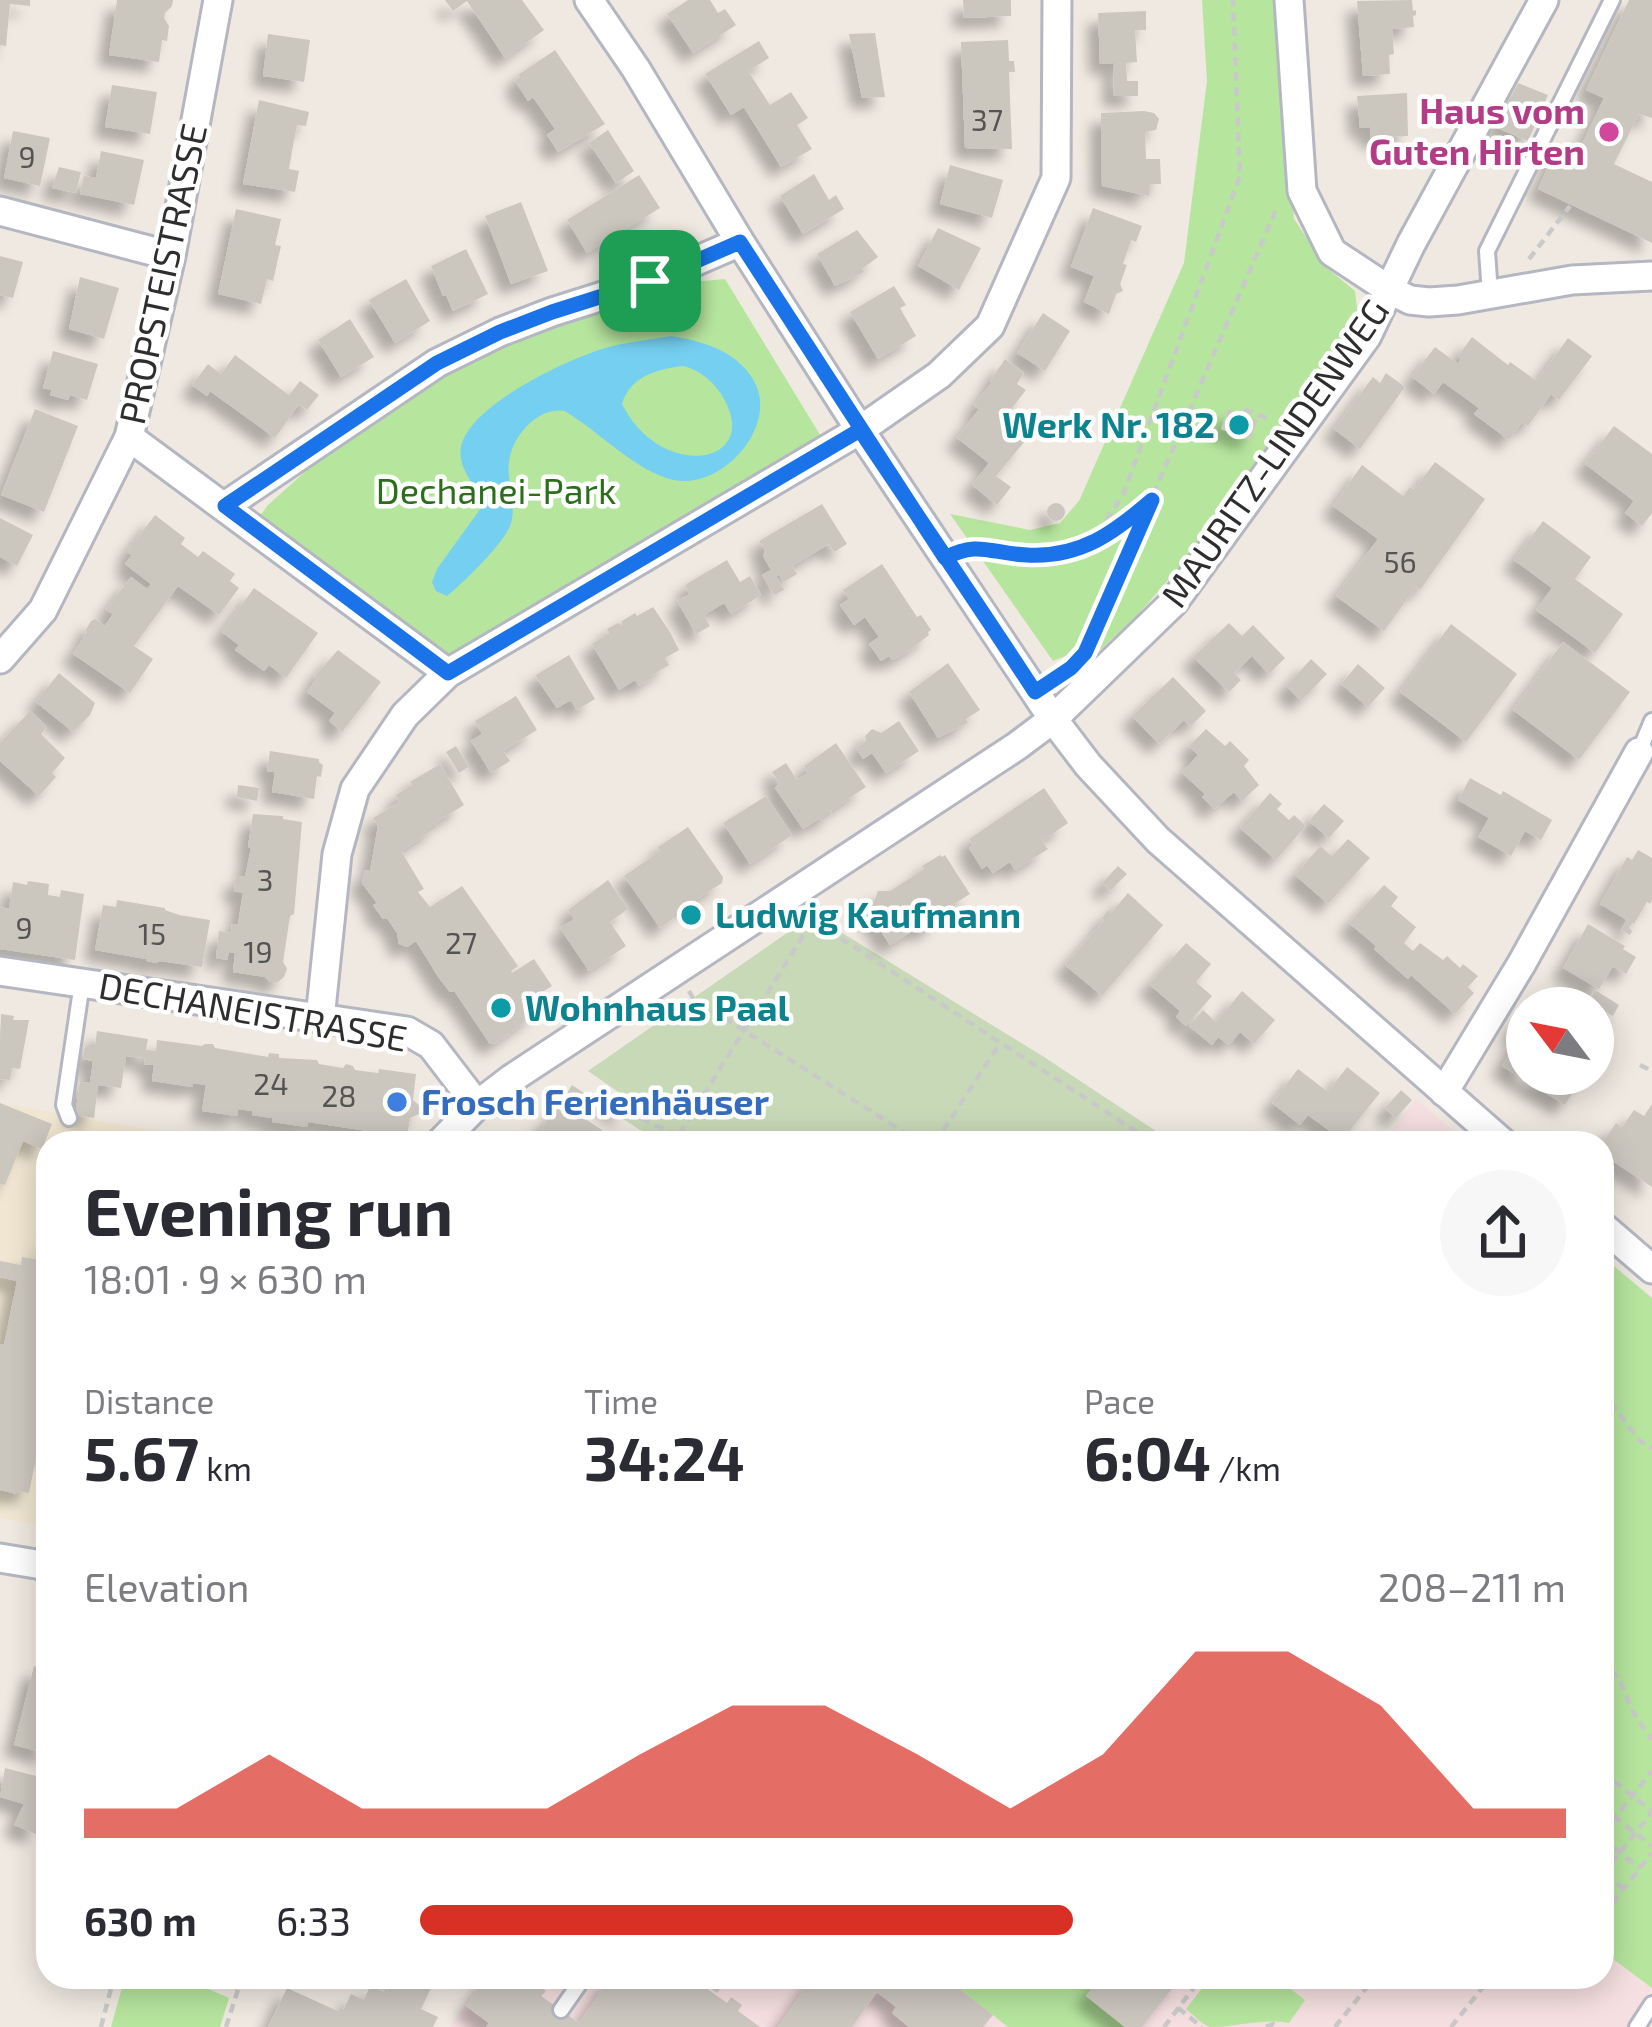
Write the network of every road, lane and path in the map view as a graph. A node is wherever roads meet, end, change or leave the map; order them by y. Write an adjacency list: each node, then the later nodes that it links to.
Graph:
1 (218, 0): 12 (street, PROPSTEISTRASSE)
2 (589, 0): 11 (street)
3 (1057, 0): 17 (street)
4 (1233, 0): 21 (path)
5 (1289, 0): 14 (street)
6 (1544, 0): 14 (street)
7 (1612, 0): 16 (lane)
8 (1279, 205): 19 (path)
9 (1570, 206): 15 (path)
10 (0, 211): 12 (street)
11 (740, 242): 17 (street); 20 (street)
12 (171, 256): 18 (street, PROPSTEISTRASSE)
13 (1652, 276): 15 (street, MAURITZ-LINDENWEG)
14 (1388, 289): 16 (street, MAURITZ-LINDENWEG); 26 (street, MAURITZ-LINDENWEG)
15 (1523, 289): 16 (street, MAURITZ-LINDENWEG)
16 (1490, 294)
17 (860, 430): 22 (street); 25 (street)
18 (129, 437): 20 (street); 24 (street, PROPSTEISTRASSE)
19 (1152, 500): 21 (path); 23 (path)
20 (225, 506): 25 (street)
21 (1091, 543): 22 (path)
22 (945, 558): 26 (street)
23 (1085, 653)
24 (0, 658)
25 (448, 673): 32 (street)
26 (1053, 719): 29 (street, MAURITZ-LINDENWEG); 37 (street)
27 (1652, 721): 28 (lane)
28 (1639, 752): 37 (street)
29 (677, 970): 33 (path); 38 (street, MAURITZ-LINDENWEG)
30 (0, 971): 31 (street, DECHANEISTRASSE)
31 (82, 983): 32 (street, DECHANEISTRASSE); 40 (lane)
32 (320, 1019): 38 (street, DECHANEISTRASSE)
33 (743, 1028): 34 (path); 43 (path); 44 (path)
34 (1000, 1043): 45 (path); 46 (path)
35 (1640, 1065): 36 (path)
36 (1652, 1071)
37 (1444, 1092): 47 (street)
38 (477, 1105): 41 (street, MAURITZ-LINDENWEG)
39 (628, 1112): 42 (path)
40 (69, 1118)
41 (452, 1131)
42 (668, 1131)
43 (681, 1131)
44 (902, 1131)
45 (943, 1131)
46 (1136, 1131)
47 (1488, 1131)
48 (1614, 1236): 49 (street)
49 (1652, 1269)
50 (1614, 1406): 51 (path)
51 (1652, 1448)
52 (0, 1558): 53 (street)
53 (36, 1564)
54 (1614, 1673): 55 (path)
55 (1652, 1740)
56 (1652, 1771): 58 (path)
57 (1614, 1781): 58 (path)
58 (1632, 1796): 59 (path); 60 (path)
59 (1652, 1811): 62 (path)
60 (1616, 1817): 61 (path); 62 (path)
61 (1614, 1820)
62 (1636, 1833): 64 (path); 65 (path)
63 (1614, 1847): 65 (path)
64 (1652, 1849): 67 (path)
65 (1620, 1852): 66 (path); 67 (path)
66 (1614, 1859)
67 (1640, 1868): 69 (path)
68 (1614, 1881): 69 (path)
69 (1624, 1889): 70 (path)
70 (1614, 1901)
71 (111, 1989): 82 (path)
72 (238, 1989): 83 (path)
73 (576, 1989): 81 (lane)
74 (715, 1989): 78 (path)
75 (1193, 1989): 80 (path)
76 (1365, 1989): 88 (path)
77 (1481, 1989): 89 (path)
78 (722, 1994)
79 (1652, 2004): 90 (lane)
80 (1178, 2008): 84 (path); 85 (path)
81 (561, 2010)
82 (101, 2027)
83 (226, 2027)
84 (1164, 2027)
85 (1202, 2027)
86 (1266, 2027): 87 (path)
87 (1279, 2027)
88 (1335, 2027)
89 (1451, 2027)
90 (1637, 2027)

